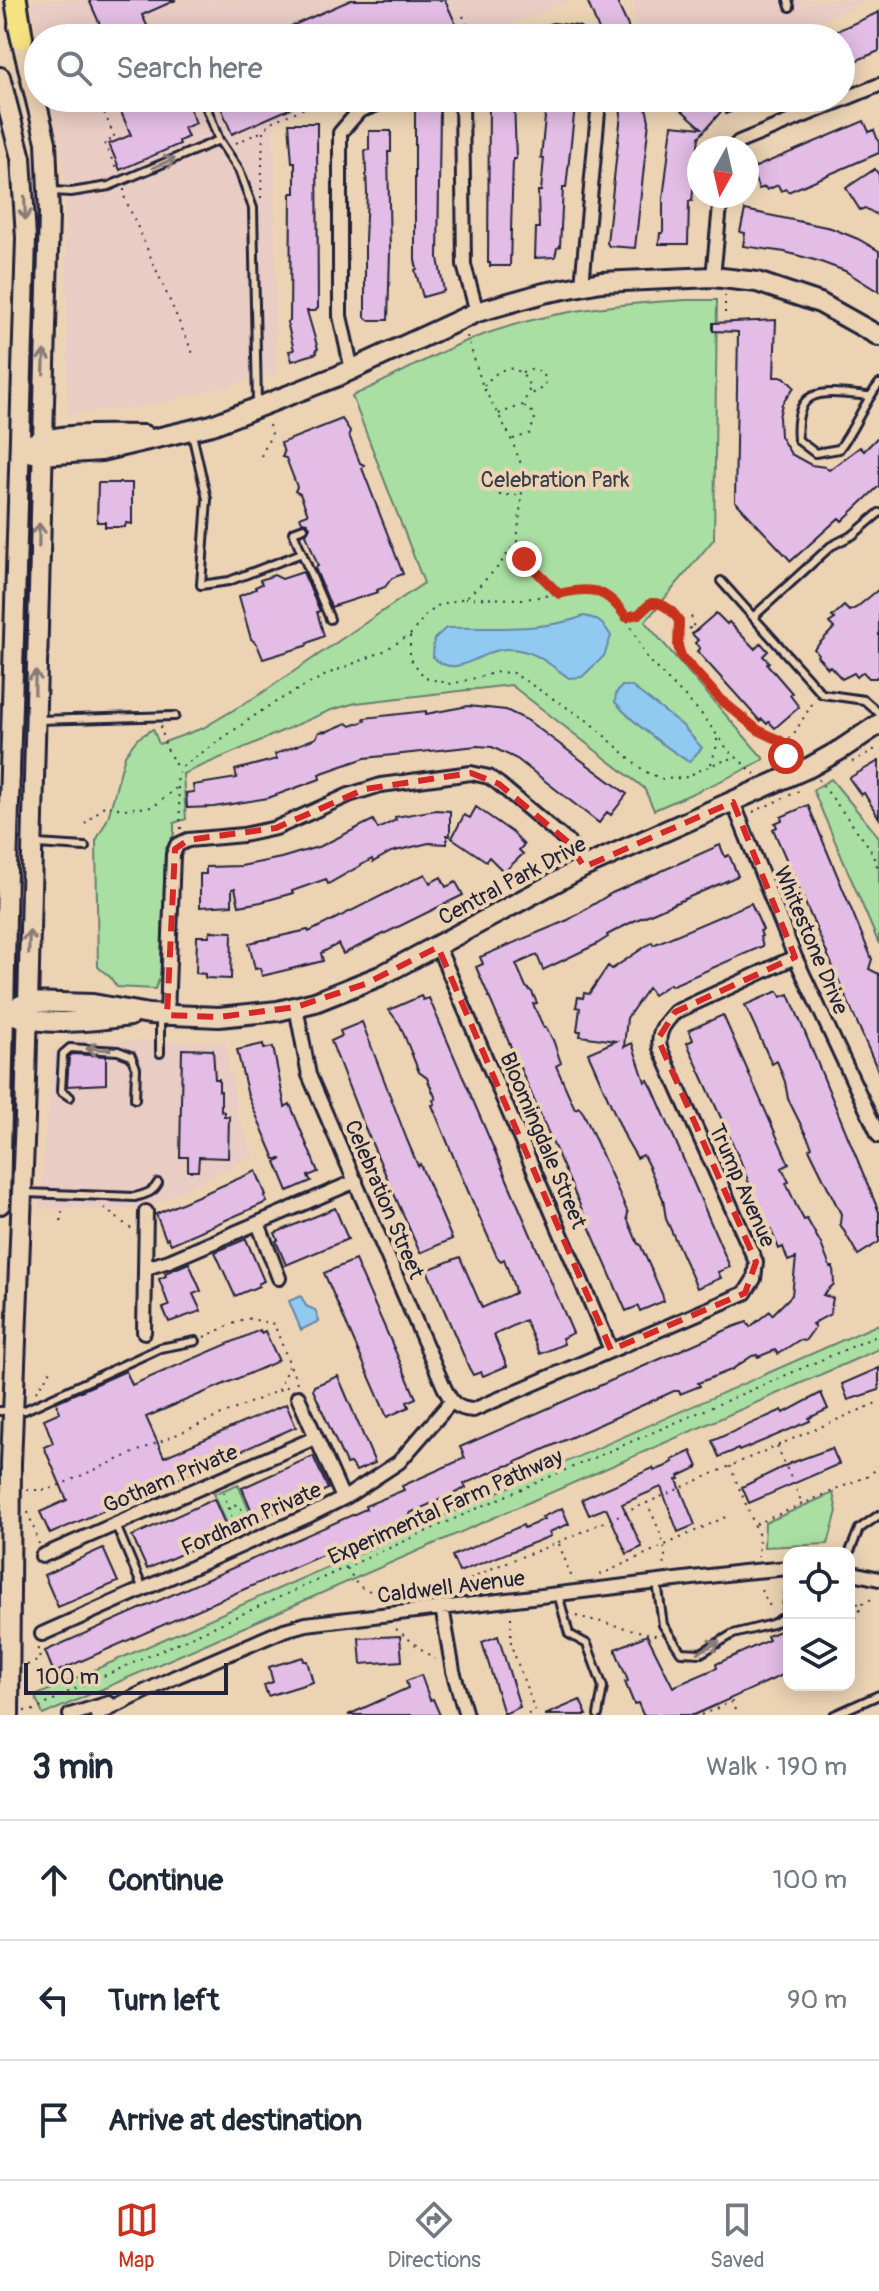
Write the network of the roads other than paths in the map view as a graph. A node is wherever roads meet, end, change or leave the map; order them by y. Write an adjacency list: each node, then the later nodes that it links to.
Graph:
1 (13, 0): 2 (main road)
2 (22, 38): 3 (main road)
3 (24, 47)
4 (0, 77): 26 (main road, one-way to 26)
5 (878, 87): 6 (street)
6 (855, 96)
7 (39, 112): 15 (main road)
8 (208, 112): 14 (lane)
9 (358, 112): 21 (street)
10 (462, 112): 19 (street)
11 (598, 112): 18 (street)
12 (815, 112): 13 (street)
13 (754, 136)
14 (219, 140): 15 (lane, one-way to 14); 24 (lane)
15 (49, 191): 27 (main road, one-way to 15)
16 (720, 208): 17 (street)
17 (713, 277): 18 (main road); 20 (main road)
18 (582, 285): 19 (main road)
19 (477, 312): 21 (main road)
20 (879, 336)
21 (352, 370): 24 (main road)
22 (879, 384): 23 (lane)
23 (869, 396): 23 (lane)
24 (262, 416): 25 (main road)
25 (191, 431): 27 (main road); 30 (lane)
26 (20, 448): 27 (main road); 44 (main road)
27 (42, 448): 38 (main road, one-way to 27)
28 (879, 513): 34 (lane)
29 (304, 528): 30 (lane)
30 (302, 553): 33 (lane)
31 (721, 581): 34 (lane)
32 (331, 599): 33 (lane)
33 (323, 602): 35 (lane)
34 (753, 617): 36 (lane)
35 (330, 619)
36 (879, 713)
37 (175, 716): 38 (lane)
38 (34, 720): 41 (main road)
39 (879, 724): 40 (main road, Central Park Drive)
40 (733, 802): 43 (main road, Central Park Drive); 46 (street, Whitestone Drive)
41 (31, 844): 42 (lane); 49 (main road, one-way to 41)
42 (85, 847)
43 (584, 867): 45 (main road, Central Park Drive); 50 (street)
44 (3, 871): 48 (main road)
45 (438, 947): 47 (main road, Central Park Drive); 65 (street, Bloomingdale Street)
46 (795, 957): 54 (street, Whitestone Drive); 65 (street, Trump Avenue)
47 (296, 1007): 50 (main road, Central Park Drive); 55 (street, Celebration Street)
48 (4, 1011): 49 (main road, Central Park Drive); 58 (main road)
49 (28, 1011): 50 (main road, Central Park Drive); 57 (main road)
50 (159, 1015): 51 (lane)
51 (160, 1053)
52 (70, 1097): 53 (lane, one-way to 52)
53 (135, 1099)
54 (879, 1136)
55 (356, 1181): 60 (street); 67 (street, Celebration Street)
56 (158, 1183): 57 (lane)
57 (21, 1193): 68 (main road)
58 (0, 1204)
59 (146, 1212): 61 (street)
60 (258, 1223): 61 (street); 62 (street)
61 (146, 1268): 63 (street)
62 (279, 1278)
63 (144, 1332)
64 (196, 1341): 68 (lane)
65 (611, 1350): 67 (street, Trump Avenue)
66 (298, 1397): 69 (street)
67 (451, 1402): 70 (street, Fordham Private)
68 (13, 1411): 86 (main road)
69 (315, 1438): 70 (street); 72 (street, Gotham Private)
70 (343, 1498): 79 (street, Fordham Private)
71 (879, 1515): 73 (lane)
72 (115, 1523): 74 (street, Gotham Private); 79 (lane)
73 (852, 1547)
74 (42, 1556)
75 (783, 1569): 78 (street, Caldwell Avenue)
76 (855, 1573): 77 (street)
77 (879, 1579)
78 (657, 1582): 80 (street, Caldwell Avenue); 82 (lane, one-way to 82)
79 (143, 1589): 83 (street, Fordham Private)
80 (558, 1593): 81 (street, Caldwell Avenue); 90 (lane)
81 (442, 1607): 85 (street, Caldwell Avenue); 89 (street)
82 (783, 1618)
83 (42, 1634)
84 (879, 1695): 91 (lane)
85 (131, 1697): 87 (street, Caldwell Avenue); 88 (street, Caldwell Avenue)
86 (18, 1713)
87 (70, 1715)
88 (97, 1715)
89 (466, 1715)
90 (598, 1715)
91 (834, 1715)

